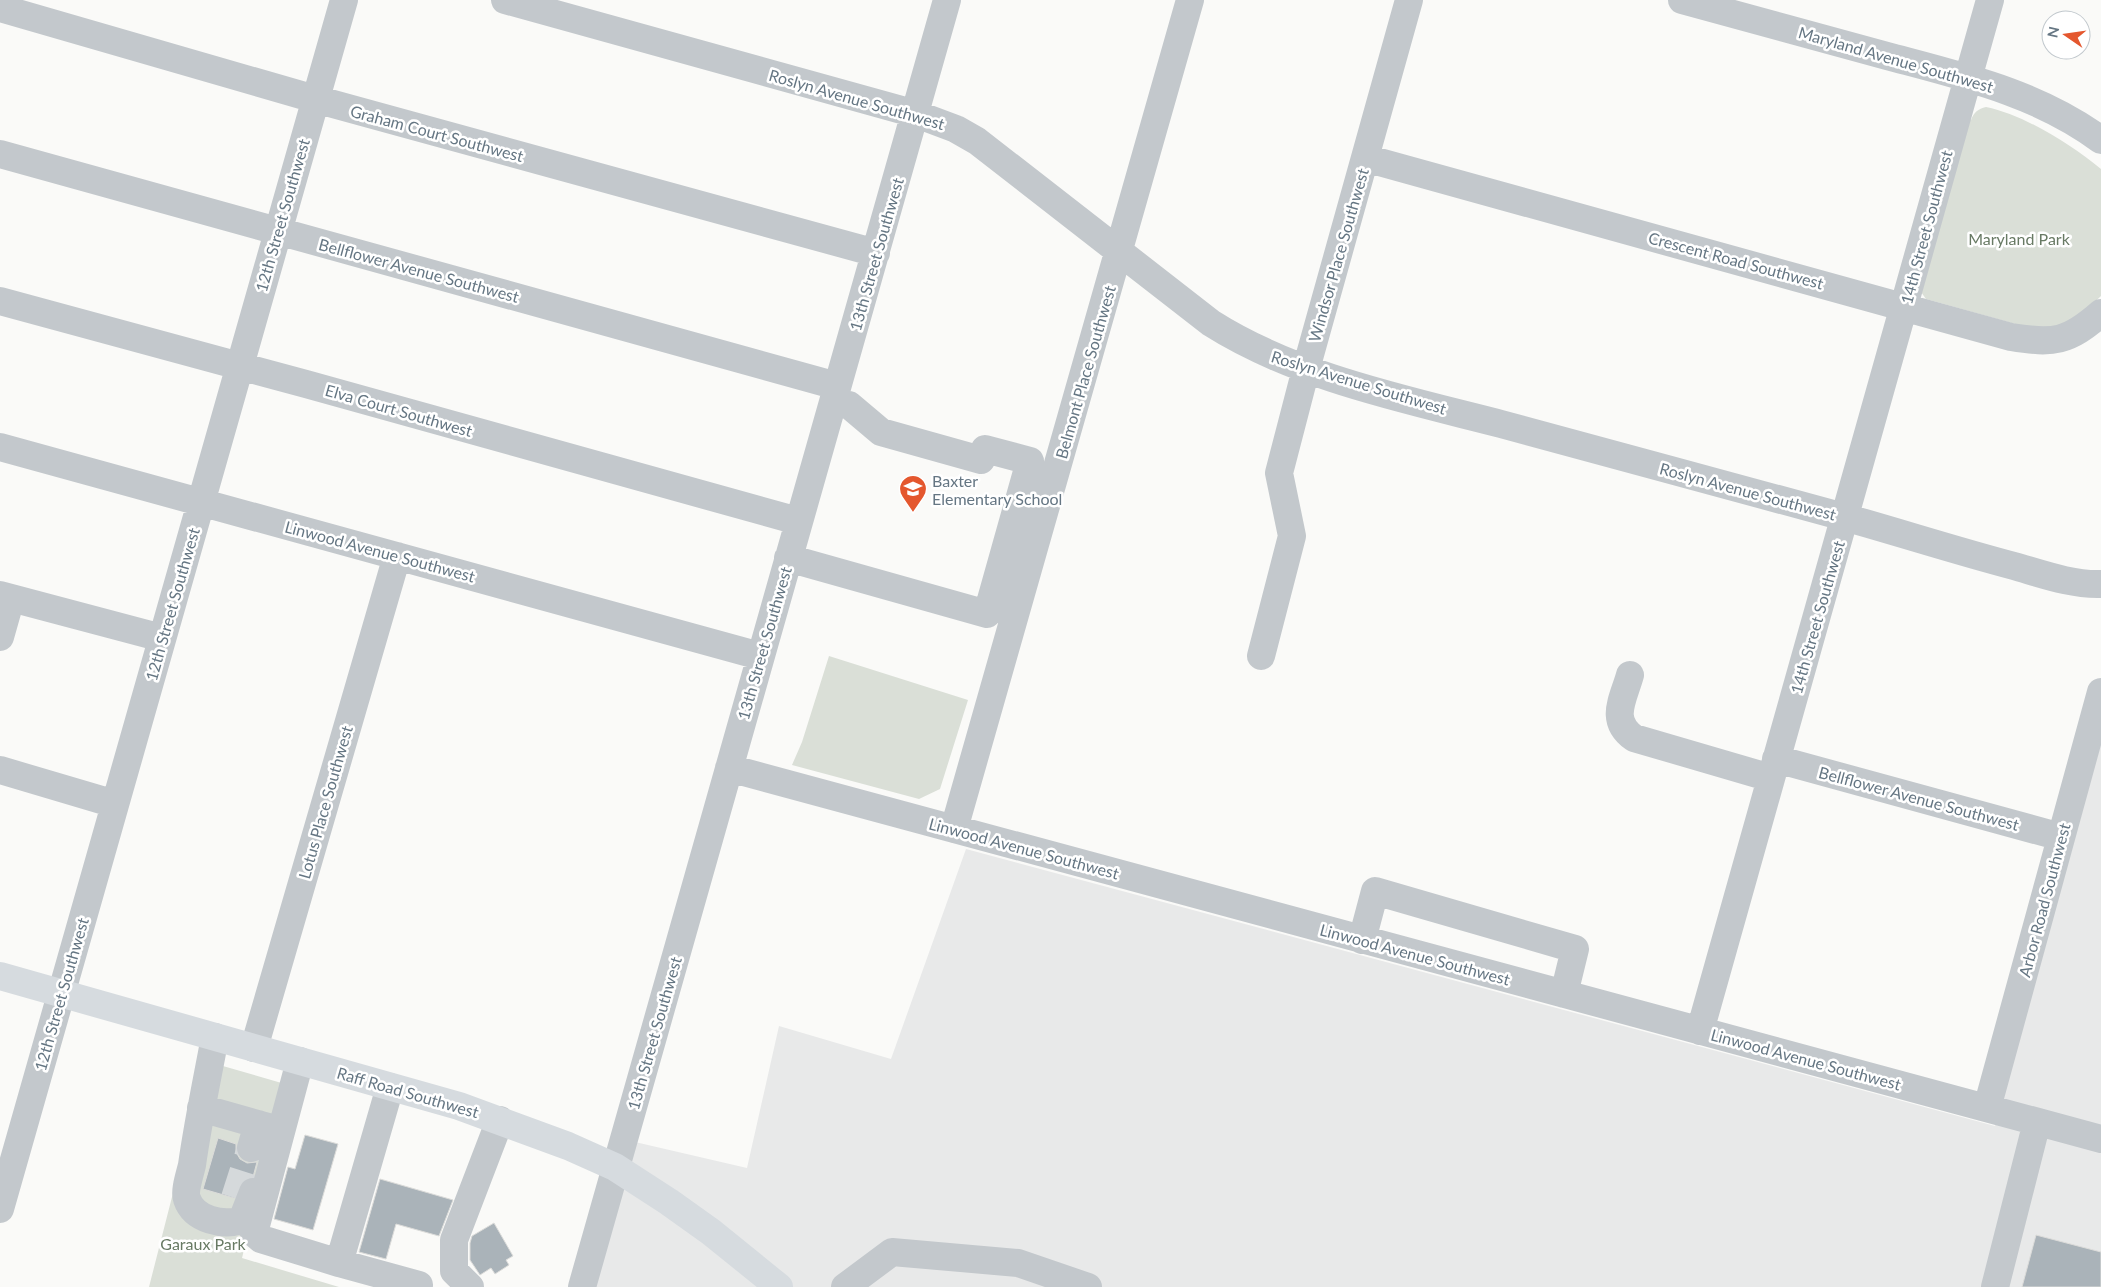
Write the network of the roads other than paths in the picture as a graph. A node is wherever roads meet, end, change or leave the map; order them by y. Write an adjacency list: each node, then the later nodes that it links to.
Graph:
1 (344, 0): 10 (street, 12th Street Southwest)
2 (505, 0): 11 (street, Roslyn Avenue Southwest)
3 (947, 0): 11 (street, 13th Street Southwest)
4 (1190, 0): 16 (street, Belmont Place Southwest)
5 (1409, 0): 14 (street, Windsor Place Southwest)
6 (1682, 0): 9 (street, Maryland Avenue Southwest)
7 (1990, 0): 9 (street, 14th Street Southwest)
8 (0, 8): 10 (street, Graham Court Southwest)
9 (1968, 78): 12 (street, Maryland Avenue Southwest); 19 (street, 14th Street Southwest)
10 (315, 99): 15 (street, 12th Street Southwest); 17 (street, Graham Court Southwest)
11 (916, 114): 16 (street, Roslyn Avenue Southwest); 17 (street, 13th Street Southwest)
12 (2101, 140)
13 (0, 154): 15 (street, Bellflower Avenue Southwest)
14 (1365, 158): 19 (street, Crescent Road Southwest); 22 (street, Windsor Place Southwest)
15 (277, 231): 21 (street, 12th Street Southwest); 23 (street, Bellflower Avenue Southwest)
16 (1120, 251): 22 (street, Roslyn Avenue Southwest); 42 (street, Belmont Place Southwest)
17 (876, 253): 23 (street, 13th Street Southwest)
18 (0, 301): 21 (street, Elva Court Southwest)
19 (1904, 307): 20 (street, Crescent Road Southwest); 26 (street, 14th Street Southwest)
20 (2101, 313)
21 (239, 367): 25 (street, 12th Street Southwest); 27 (street, Elva Court Southwest)
22 (1306, 369): 26 (street, Roslyn Avenue Southwest); 35 (street, Windsor Place Southwest)
23 (835, 394): 27 (street, 13th Street Southwest); 29 (street, Bellflower Avenue Southwest)
24 (0, 447): 25 (street, Linwood Avenue Southwest)
25 (201, 502): 28 (street, Linwood Avenue Southwest); 33 (street, 12th Street Southwest)
26 (1844, 518): 30 (street, Roslyn Avenue Southwest); 39 (street, 14th Street Southwest)
27 (798, 521): 29 (street, 13th Street Southwest)
28 (397, 556): 34 (street, Linwood Avenue Southwest); 50 (street, Lotus Place Southwest)
29 (788, 558): 34 (street, 13th Street Southwest)
30 (2101, 584)
31 (6, 596): 32 (street); 33 (street)
32 (0, 637)
33 (162, 638): 41 (street, 12th Street Southwest)
34 (760, 656): 38 (street, 13th Street Southwest)
35 (1260, 656)
36 (1630, 675): 39 (street, Bellflower Avenue Southwest)
37 (2101, 692): 43 (street, Arbor Road Southwest)
38 (729, 768): 42 (street, Linwood Avenue Southwest); 59 (street, 13th Street Southwest)
39 (1774, 768): 43 (street, Bellflower Avenue Southwest); 48 (street, 14th Street Southwest)
40 (0, 770): 41 (street)
41 (115, 804): 46 (street, 12th Street Southwest)
42 (954, 829): 44 (street, Linwood Avenue Southwest)
43 (2061, 837): 54 (street, Arbor Road Southwest)
44 (1362, 940): 47 (street, Linwood Avenue Southwest); 47 (street)
45 (0, 976): 46 (main road, Raff Road Southwest)
46 (61, 994): 49 (main road, Raff Road Southwest); 60 (street, 12th Street Southwest)
47 (1564, 994): 48 (street, Linwood Avenue Southwest)
48 (1700, 1031): 54 (street, Linwood Avenue Southwest)
49 (215, 1037): 50 (main road, Raff Road Southwest); 53 (street)
50 (254, 1048): 51 (main road, Raff Road Southwest)
51 (293, 1059): 52 (main road, Raff Road Southwest); 57 (street); 61 (street)
52 (390, 1087): 55 (main road, Raff Road Southwest); 61 (street)
53 (201, 1108): 57 (street); 57 (street)
54 (1988, 1108): 56 (street, Linwood Avenue Southwest)
55 (500, 1120): 59 (main road, Raff Road Southwest); 63 (street)
56 (2037, 1122): 58 (street, Linwood Avenue Southwest); 68 (street)
57 (259, 1133)
58 (2101, 1139)
59 (615, 1168): 64 (street, 13th Street Southwest); 65 (main road, Raff Road Southwest)
60 (0, 1209)
61 (339, 1263): 62 (street)
62 (419, 1285)
63 (470, 1287)
64 (582, 1287)
65 (779, 1287)
66 (845, 1287): 67 (street)
67 (1088, 1287)
68 (1995, 1287)

